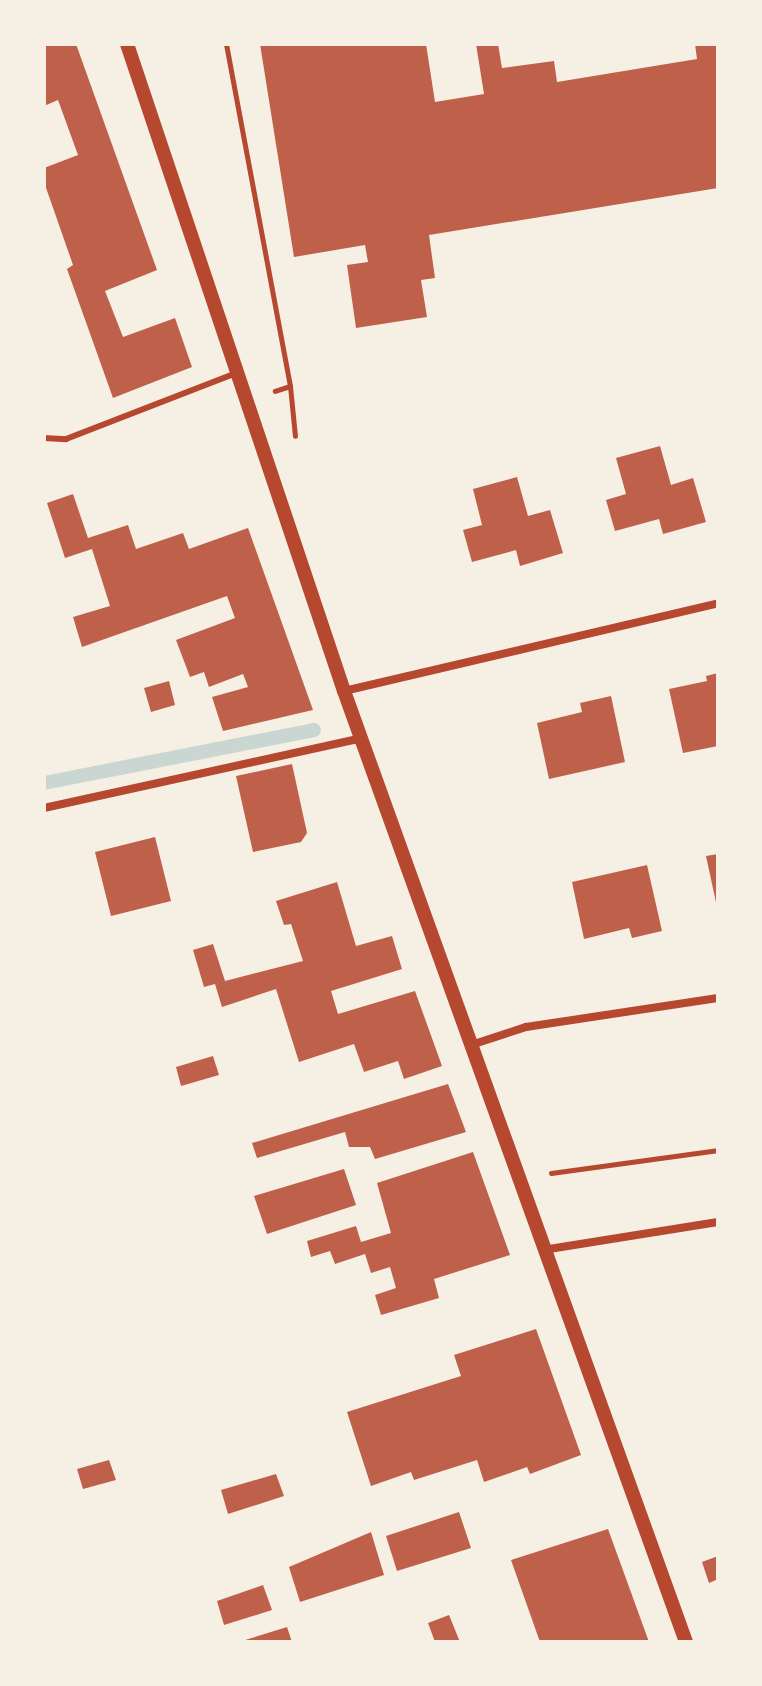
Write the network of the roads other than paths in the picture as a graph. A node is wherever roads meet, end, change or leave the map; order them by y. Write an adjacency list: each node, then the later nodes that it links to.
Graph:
1 (127, 44): 2 (street)
2 (239, 372): 3 (lane); 5 (street)
3 (44, 438)
4 (718, 603): 5 (street)
5 (344, 691): 6 (street)
6 (362, 738): 7 (street); 9 (street)
7 (44, 808)
8 (718, 998): 9 (street)
9 (474, 1044): 11 (street)
10 (718, 1222): 11 (street)
11 (549, 1249): 12 (street)
12 (686, 1642)

